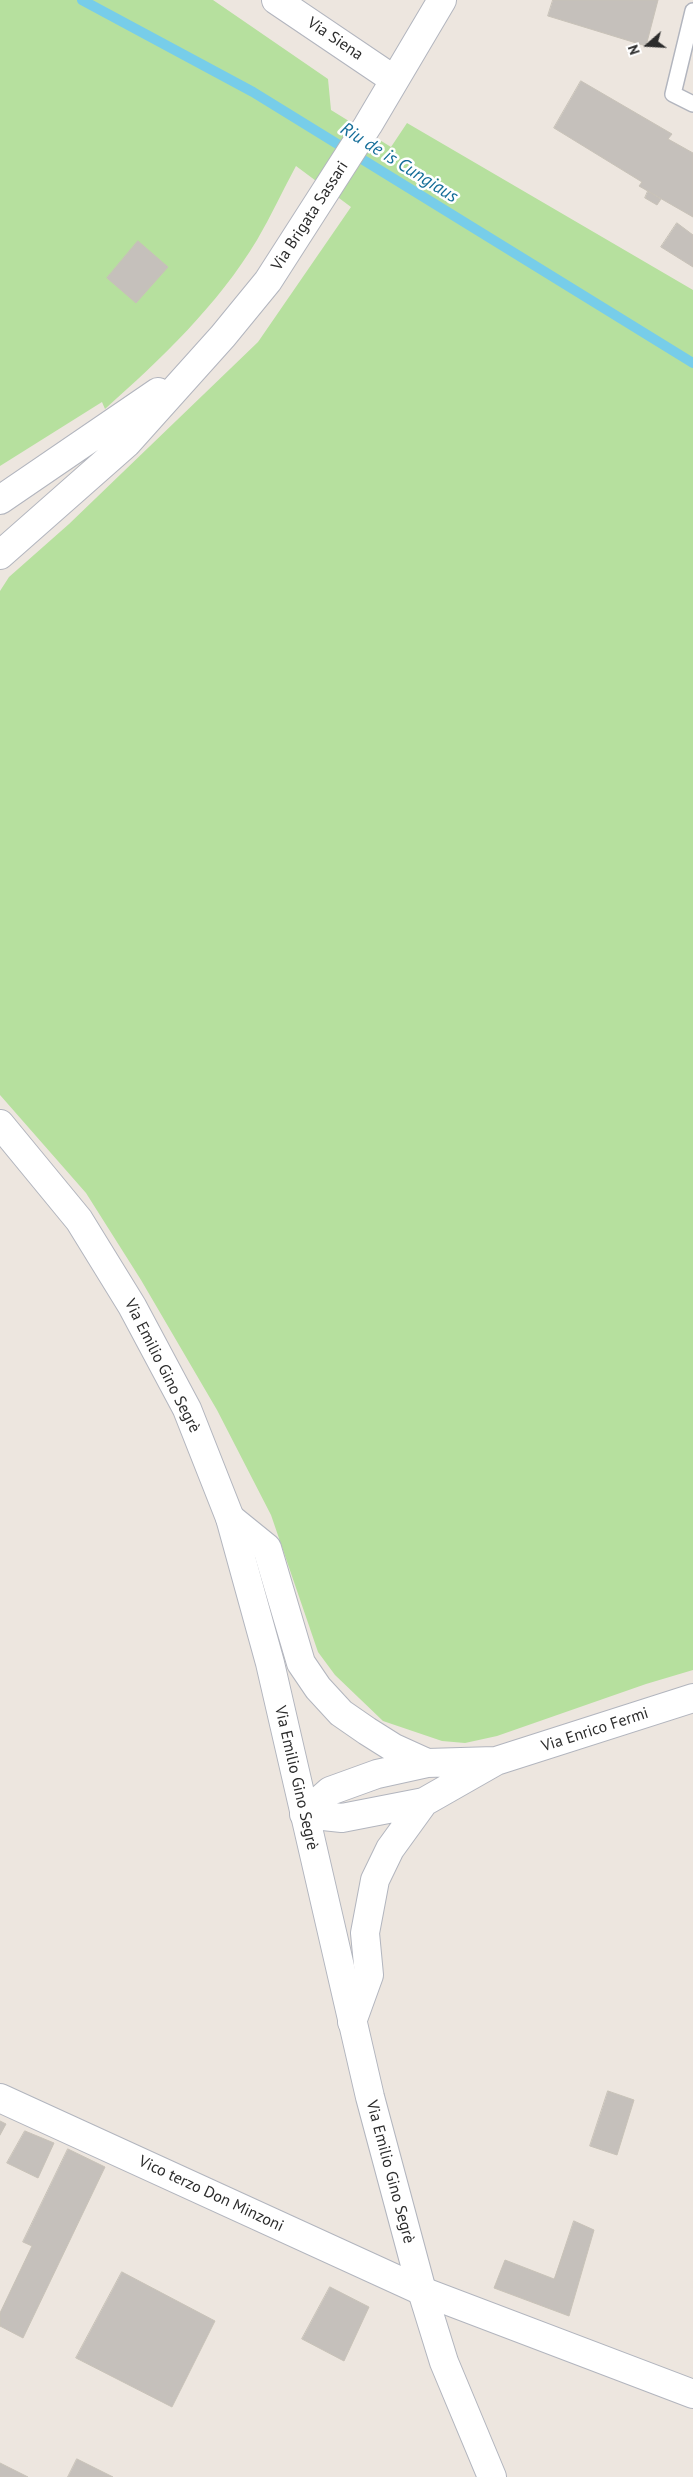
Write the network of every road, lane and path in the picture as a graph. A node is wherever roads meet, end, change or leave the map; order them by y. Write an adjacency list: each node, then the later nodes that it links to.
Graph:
1 (276, 0): 4 (street, Via Siena)
2 (442, 0): 4 (street, Via Brigata Sassari)
3 (693, 12): 5 (lane)
4 (393, 79): 6 (street, Via Brigata Sassari)
5 (693, 104)
6 (192, 369): 7 (street, Via Brigata Sassari); 8 (street, Via Brigata Sassari)
7 (0, 500)
8 (0, 555)
9 (0, 1124): 10 (street, Via Emilio Gino Segrè)
10 (230, 1518): 13 (street); 15 (street, Via Emilio Gino Segrè)
11 (693, 1698): 12 (street, Via Enrico Fermi)
12 (496, 1761): 13 (street); 14 (street)
13 (427, 1763): 15 (street)
14 (424, 1802): 15 (street); 16 (street)
15 (304, 1814): 16 (street, Via Emilio Gino Segrè)
16 (352, 2022): 18 (street, Via Emilio Gino Segrè)
17 (0, 2098): 18 (street, Vico terzo Don Minzoni)
18 (422, 2291): 19 (street, Vico terzo Don Minzoni); 20 (street, Via Emilio Gino Segrè)
19 (693, 2394)
20 (492, 2477)

